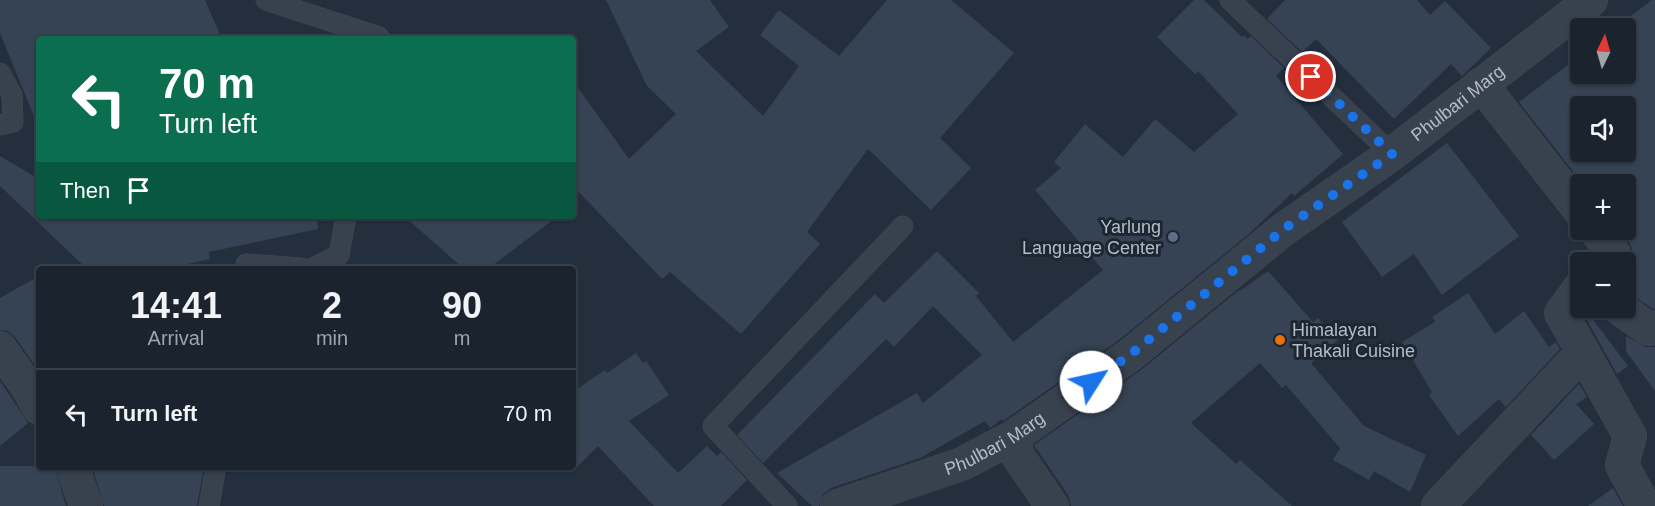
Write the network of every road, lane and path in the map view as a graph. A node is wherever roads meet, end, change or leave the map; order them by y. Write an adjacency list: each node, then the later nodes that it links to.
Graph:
1 (266, 0): 4 (lane)
2 (1230, 0): 8 (lane)
3 (1591, 0): 6 (street, Phulbari Marg)
4 (376, 36)
5 (0, 73): 7 (lane)
6 (1481, 84): 8 (street, Phulbari Marg); 9 (street)
7 (0, 125)
8 (1392, 154): 23 (street, Phulbari Marg)
9 (1570, 198)
10 (345, 219): 16 (lane)
11 (903, 226): 28 (lane)
12 (1603, 240): 13 (street)
13 (1612, 252)
14 (246, 266): 15 (lane)
15 (274, 266)
16 (317, 266)
17 (1570, 300): 21 (street)
18 (1633, 318): 19 (street)
19 (1655, 327)
20 (0, 348): 22 (street)
21 (1583, 352): 31 (street); 32 (street)
22 (36, 403)
23 (1013, 437): 29 (street, Phulbari Marg); 30 (street)
24 (73, 470): 26 (street)
25 (215, 470): 27 (lane)
26 (86, 506)
27 (209, 506)
28 (787, 506)
29 (837, 506)
30 (1052, 506)
31 (1438, 506)
32 (1644, 506)

